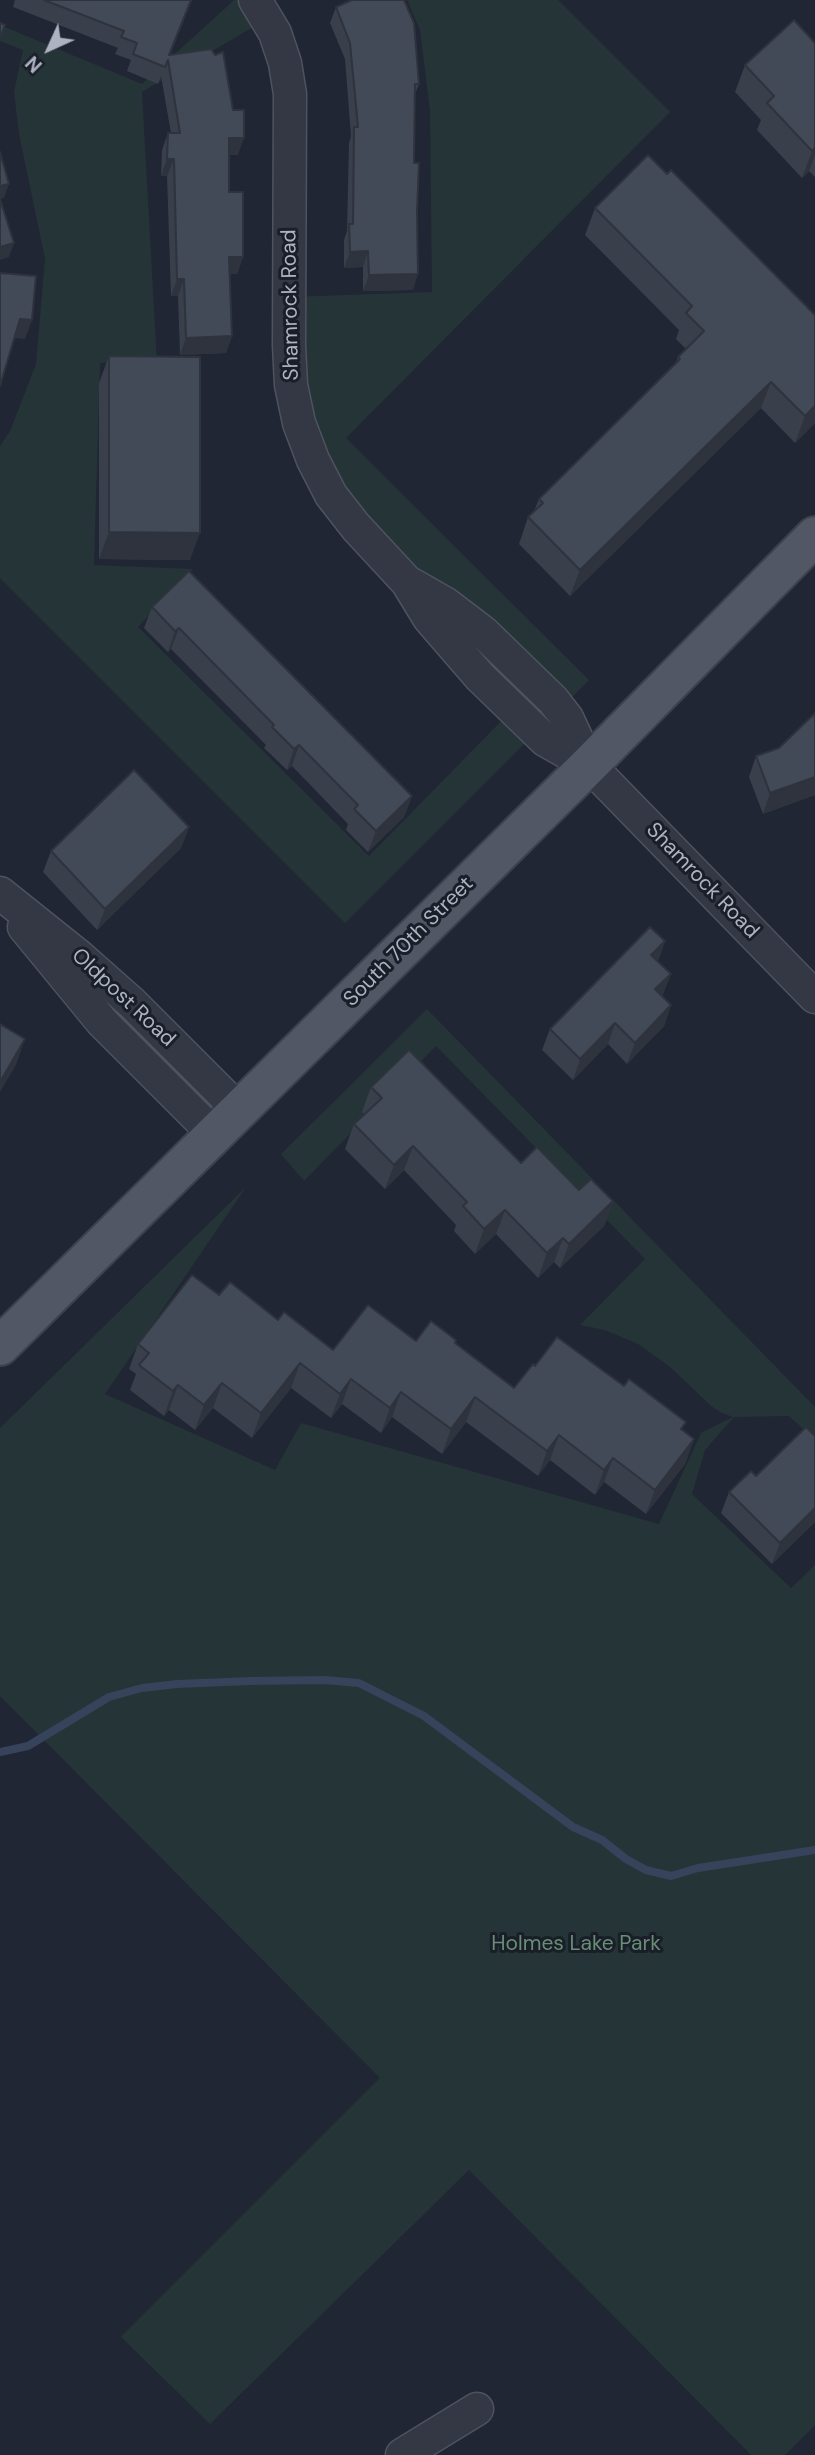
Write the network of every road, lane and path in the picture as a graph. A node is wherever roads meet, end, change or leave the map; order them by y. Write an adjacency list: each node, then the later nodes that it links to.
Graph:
1 (255, 0): 3 (street, Shamrock Road)
2 (815, 536): 3 (main road, South 70th Street)
3 (589, 765): 5 (street, Shamrock Road); 6 (main road, South 70th Street)
4 (0, 894): 6 (street, Oldpost Road)
5 (815, 997)
6 (227, 1122): 7 (main road, South 70th Street)
7 (0, 1346)
8 (477, 2409): 9 (street)
9 (402, 2455)

